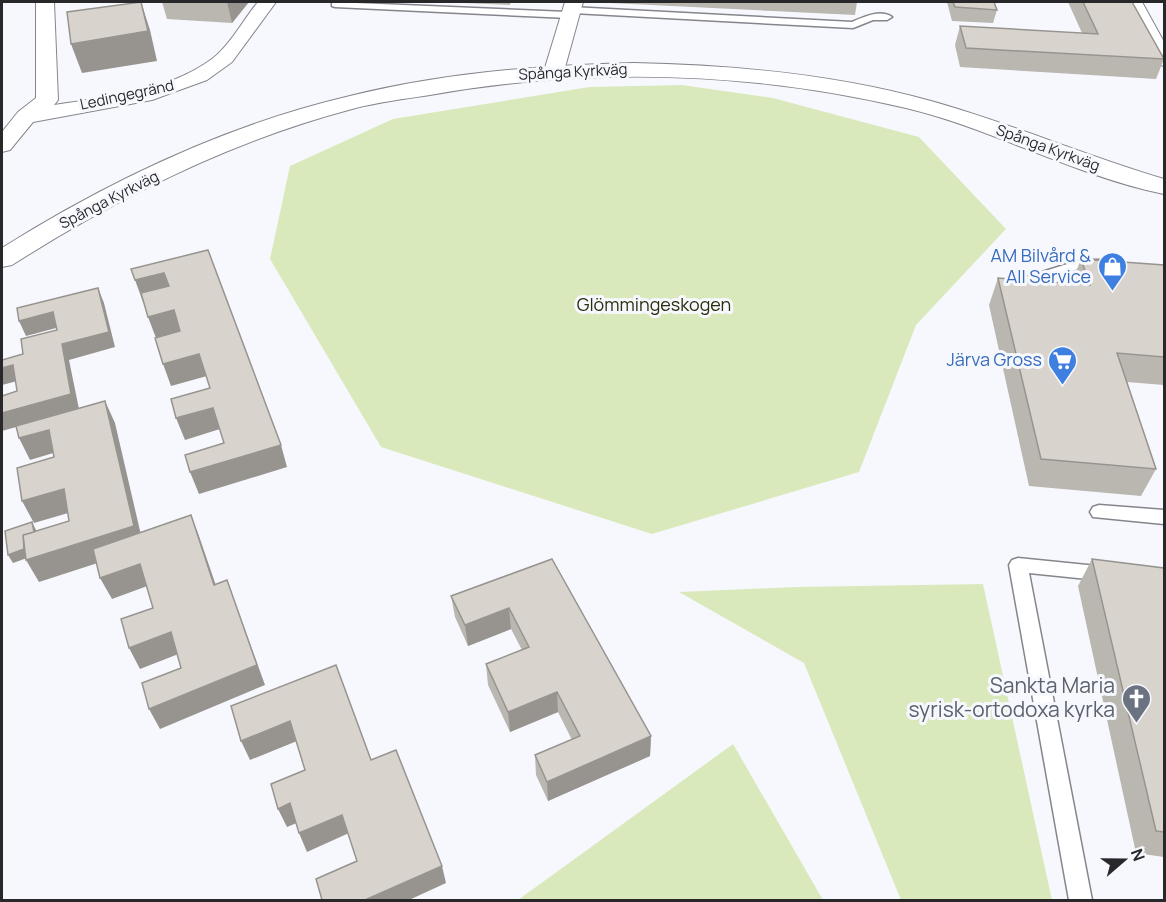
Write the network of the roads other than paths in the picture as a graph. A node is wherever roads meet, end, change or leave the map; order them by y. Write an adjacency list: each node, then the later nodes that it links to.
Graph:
1 (45, 2): 9 (street)
2 (267, 2): 9 (street, Ledingegränd)
3 (1133, 2): 7 (street)
4 (335, 4): 5 (lane)
5 (571, 9): 6 (lane); 8 (street)
6 (887, 16)
7 (1164, 60)
8 (554, 70): 11 (street, Spånga Kyrkväg); 12 (street, Spånga Kyrkväg)
9 (26, 117): 10 (street)
10 (2, 145)
11 (1164, 187)
12 (3, 256)
13 (1114, 263): 14 (lane)
14 (1034, 303)
15 (1099, 512): 16 (lane)
16 (1164, 517)
17 (1131, 577): 18 (lane)
18 (1081, 900)

